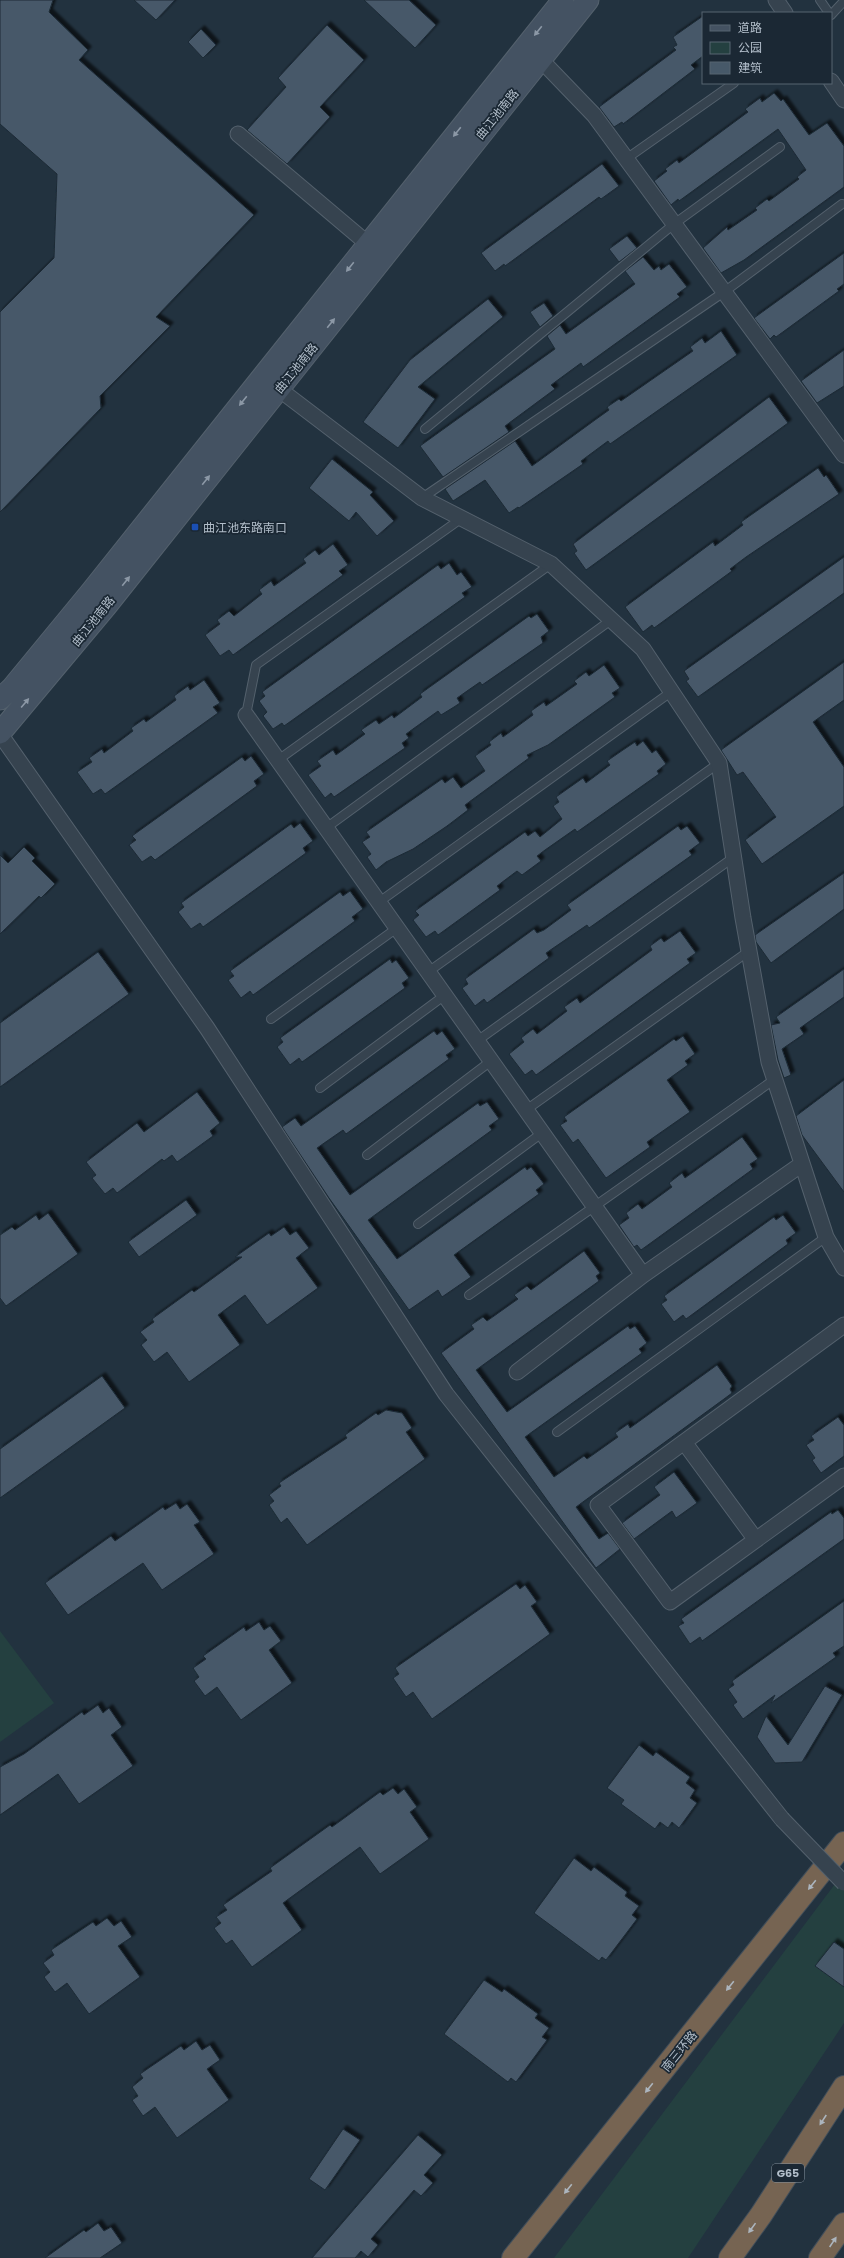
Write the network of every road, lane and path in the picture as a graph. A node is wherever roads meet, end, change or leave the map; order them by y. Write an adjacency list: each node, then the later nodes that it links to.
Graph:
1 (563, 0): 18 (main road, 曲江池南路, one-way to 18)
2 (588, 0): 9 (main road, 曲江池南路)
3 (776, 0): 6 (street)
4 (820, 0): 7 (lane)
5 (844, 1): 8 (lane)
6 (784, 12)
7 (829, 12)
8 (832, 12)
9 (540, 60): 15 (street); 20 (main road, 曲江池南路, one-way to 9)
10 (832, 82): 12 (street)
11 (733, 84): 15 (lane)
12 (844, 100)
13 (238, 134): 18 (street)
14 (780, 147): 17 (lane)
15 (626, 159): 17 (street)
16 (842, 204): 19 (lane)
17 (674, 224): 19 (street); 21 (lane)
18 (368, 244): 20 (main road, 曲江池南路, one-way to 20)
19 (724, 292): 22 (street); 23 (lane)
20 (271, 383): 23 (street); 28 (main road, 曲江池南路, one-way to 28); 30 (main road, 曲江池南路, one-way to 20)
21 (425, 429)
22 (844, 455)
23 (422, 498): 24 (street)
24 (463, 517): 25 (street); 29 (lane)
25 (551, 564): 26 (street); 31 (lane)
26 (611, 620): 27 (street); 33 (lane)
27 (671, 692): 32 (street); 35 (lane)
28 (0, 698)
29 (246, 715): 31 (street)
30 (0, 734): 62 (street, bridge)
31 (278, 760): 33 (street)
32 (719, 763): 34 (street); 38 (lane)
33 (326, 828): 35 (street)
34 (734, 857): 37 (street); 41 (lane)
35 (379, 902): 36 (street)
36 (397, 928): 38 (street); 40 (lane)
37 (749, 951): 43 (street); 45 (lane)
38 (428, 972): 39 (street)
39 (445, 996): 41 (street); 44 (lane)
40 (271, 1019)
41 (477, 1041): 42 (street)
42 (491, 1061): 45 (street); 47 (lane)
43 (775, 1079): 48 (street); 49 (lane)
44 (320, 1088)
45 (526, 1110): 46 (street)
46 (542, 1133): 49 (street); 50 (lane)
47 (367, 1155)
48 (802, 1164): 51 (street); 53 (street)
49 (594, 1206): 53 (street); 54 (lane)
50 (418, 1224)
51 (826, 1237): 52 (street); 57 (lane)
52 (844, 1268)
53 (644, 1275): 56 (street)
54 (469, 1295)
55 (844, 1325): 58 (street)
56 (517, 1372)
57 (557, 1432)
58 (684, 1442): 60 (street); 60 (street)
59 (844, 1476): 60 (street)
60 (756, 1540)
61 (844, 1843): 65 (highway, 南三环路, one-way to 65)
62 (844, 1883)
63 (844, 2087): 66 (highway, G65, one-way to 66)
64 (844, 2224): 67 (highway, one-way to 64)
65 (512, 2258)
66 (730, 2258)
67 (820, 2258)

